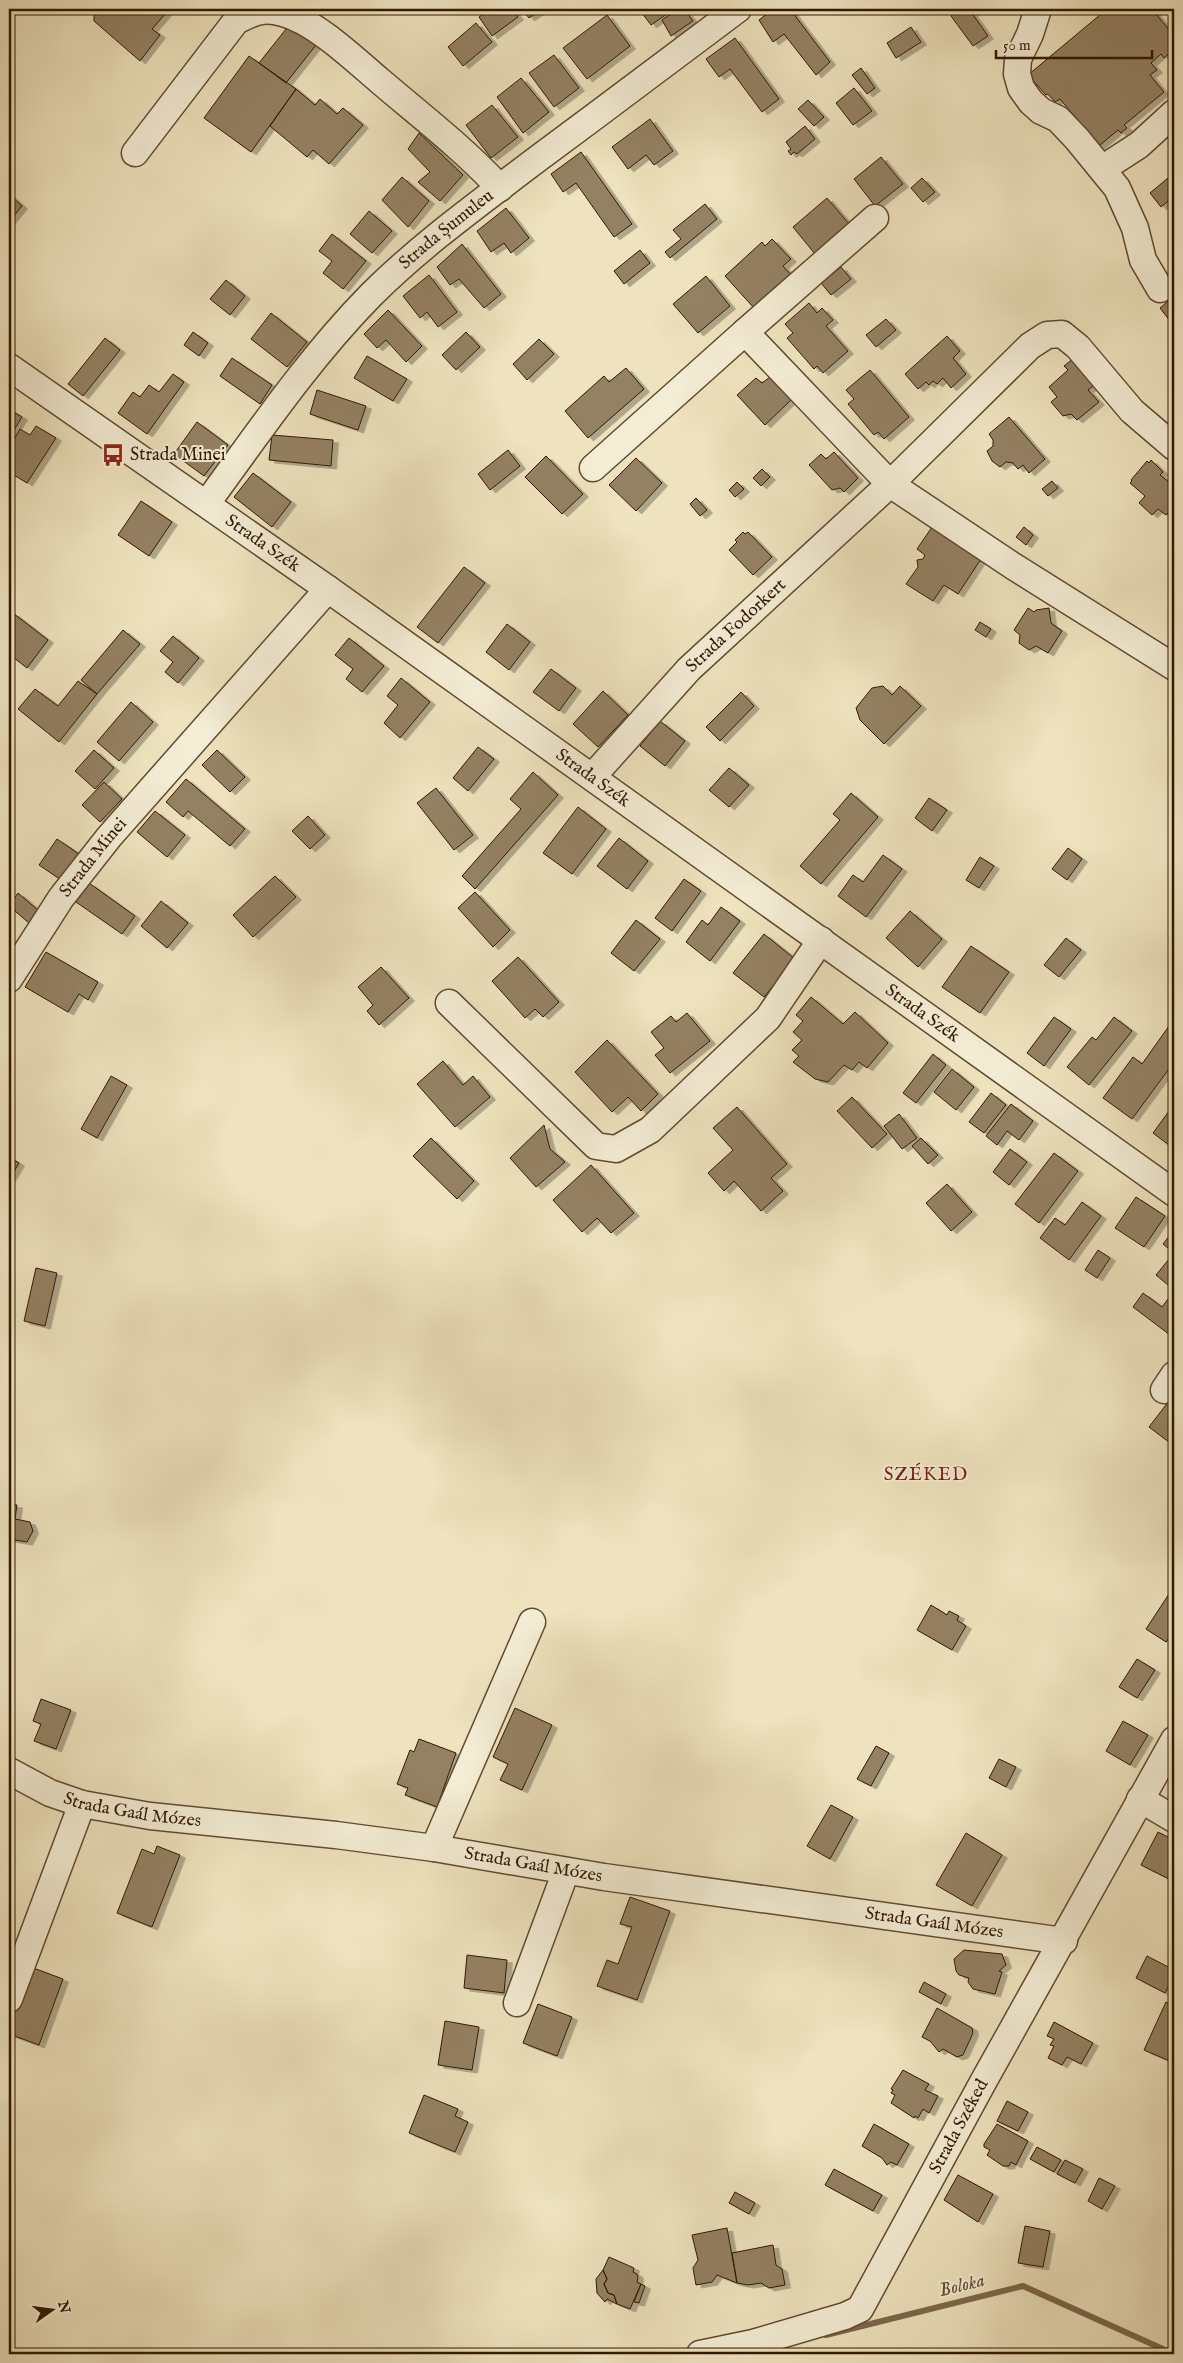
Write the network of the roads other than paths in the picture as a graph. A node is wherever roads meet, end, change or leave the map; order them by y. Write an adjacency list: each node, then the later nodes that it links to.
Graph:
1 (738, 9): 6 (street, Strada Șumuleu)
2 (1038, 9): 5 (street)
3 (1174, 113): 5 (street)
4 (135, 153): 6 (street)
5 (1102, 169): 8 (street)
6 (500, 188): 14 (street, Strada Șumuleu)
7 (876, 218): 9 (street)
8 (1160, 289)
9 (745, 332): 12 (street); 13 (street)
10 (9, 368): 14 (street, Strada Szék)
11 (1174, 447): 13 (street, Strada Fodorkert)
12 (593, 468)
13 (890, 484): 16 (street); 17 (street, Strada Fodorkert)
14 (207, 503): 15 (street, Strada Szék)
15 (328, 589): 17 (street, Strada Szék); 19 (street, Strada Minei)
16 (1174, 666)
17 (592, 777): 18 (street, Strada Szék)
18 (821, 940): 20 (street); 21 (street, Strada Szék)
19 (9, 979)
20 (449, 1003)
21 (1174, 1193)
22 (532, 1622): 28 (street)
23 (1174, 1740): 25 (street, Strada Széked)
24 (12, 1782): 26 (street, Strada Gaál Mózes)
25 (1140, 1799): 27 (street); 30 (street, Strada Széked)
26 (82, 1804): 28 (street, Strada Gaál Mózes); 31 (street)
27 (1174, 1819)
28 (434, 1848): 29 (street, Strada Gaál Mózes)
29 (566, 1871): 30 (street, Strada Gaál Mózes); 32 (street)
30 (1064, 1941): 33 (street, Strada Széked)
31 (9, 2000)
32 (517, 2003)
33 (700, 2354)

